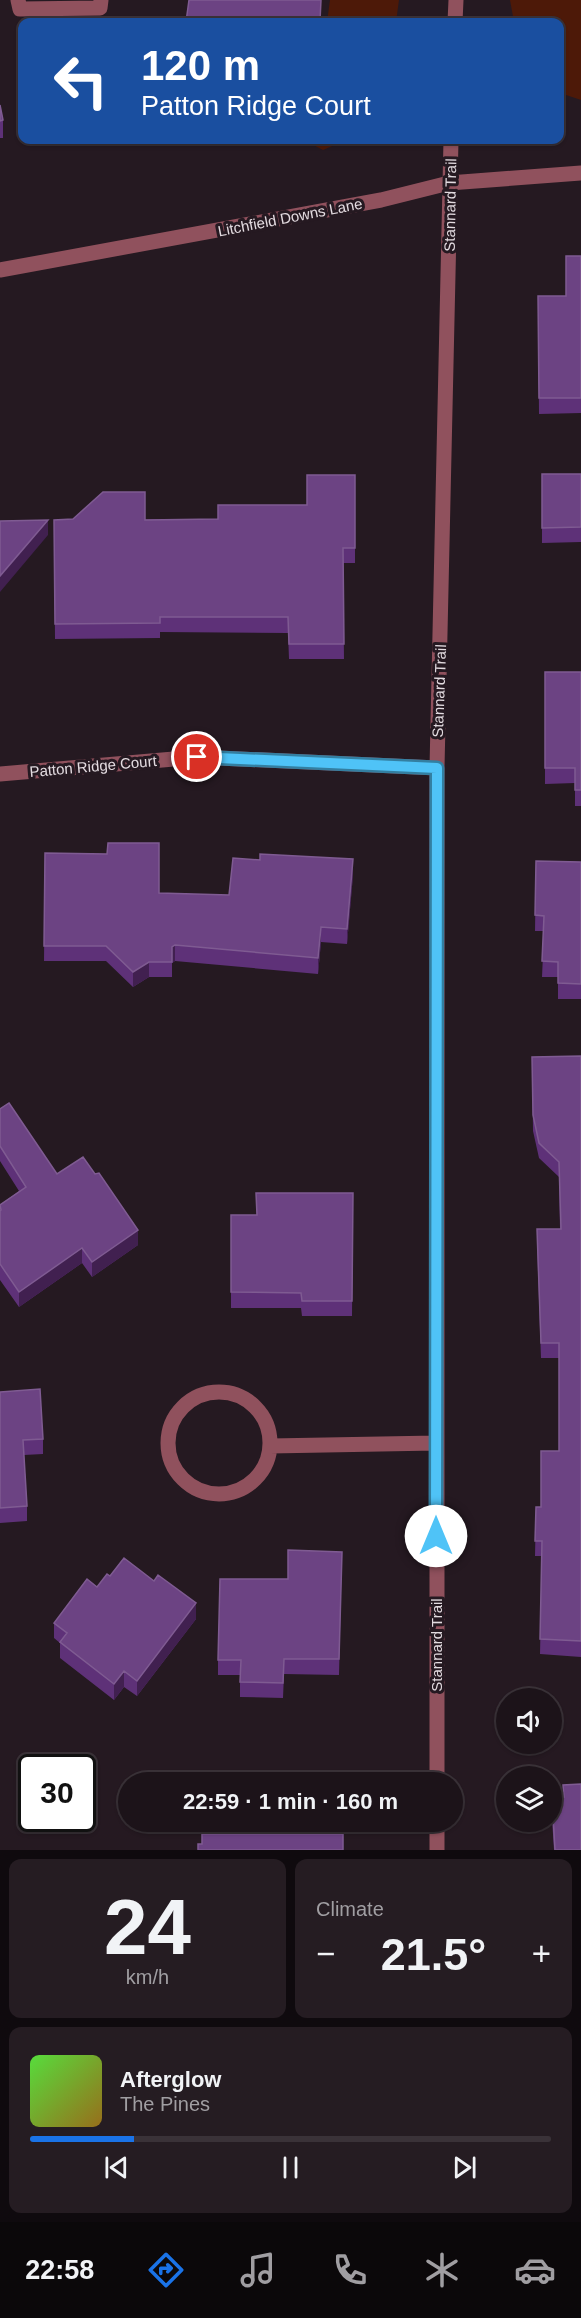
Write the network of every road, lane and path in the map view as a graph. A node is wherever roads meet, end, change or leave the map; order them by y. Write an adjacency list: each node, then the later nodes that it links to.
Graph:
1 (18, 0): 2 (street)
2 (101, 0)
3 (456, 0): 4 (street)
4 (455, 18)
5 (451, 144): 7 (street, Stannard Trail)
6 (581, 173): 7 (street, Litchfield Downs Lane)
7 (449, 183): 8 (street, Litchfield Downs Lane); 9 (street, Stannard Trail)
8 (0, 270)
9 (437, 768): 10 (street, Patton Ridge Court); 11 (street, Stannard Trail)
10 (0, 774)
11 (436, 1443): 12 (street); 13 (street, Stannard Trail)
12 (270, 1446): 12 (street)
13 (437, 1772)
14 (437, 1832): 15 (street)
15 (437, 1850)

